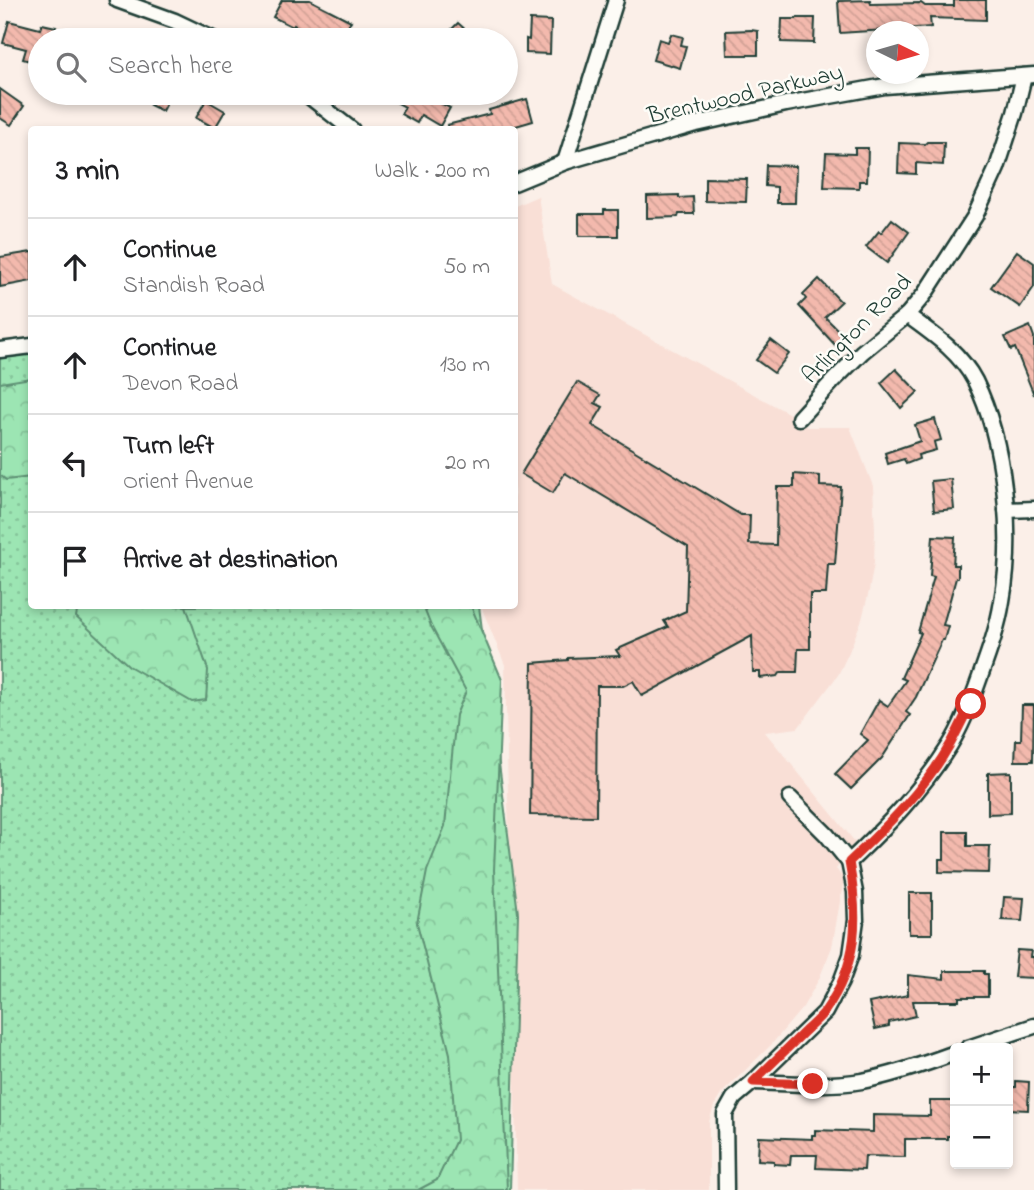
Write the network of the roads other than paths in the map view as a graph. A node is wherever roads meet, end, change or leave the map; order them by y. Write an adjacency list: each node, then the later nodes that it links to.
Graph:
1 (117, 0): 3 (street)
2 (616, 0): 7 (street)
3 (188, 28)
4 (1029, 76): 7 (street, Brentwood Parkway); 9 (street, Arlington Road)
5 (320, 105): 6 (street)
6 (347, 126)
7 (565, 162): 8 (street, Brentwood Parkway)
8 (518, 181)
9 (907, 315): 12 (street, Arlington Road); 14 (street)
10 (28, 347): 11 (street)
11 (0, 351)
12 (799, 418)
13 (1034, 509): 14 (street)
14 (1006, 510): 16 (street)
15 (790, 798): 16 (street)
16 (849, 862): 20 (street)
17 (1034, 1026): 18 (street)
18 (983, 1043)
19 (950, 1055): 20 (street)
20 (753, 1082): 21 (street)
21 (726, 1190)

